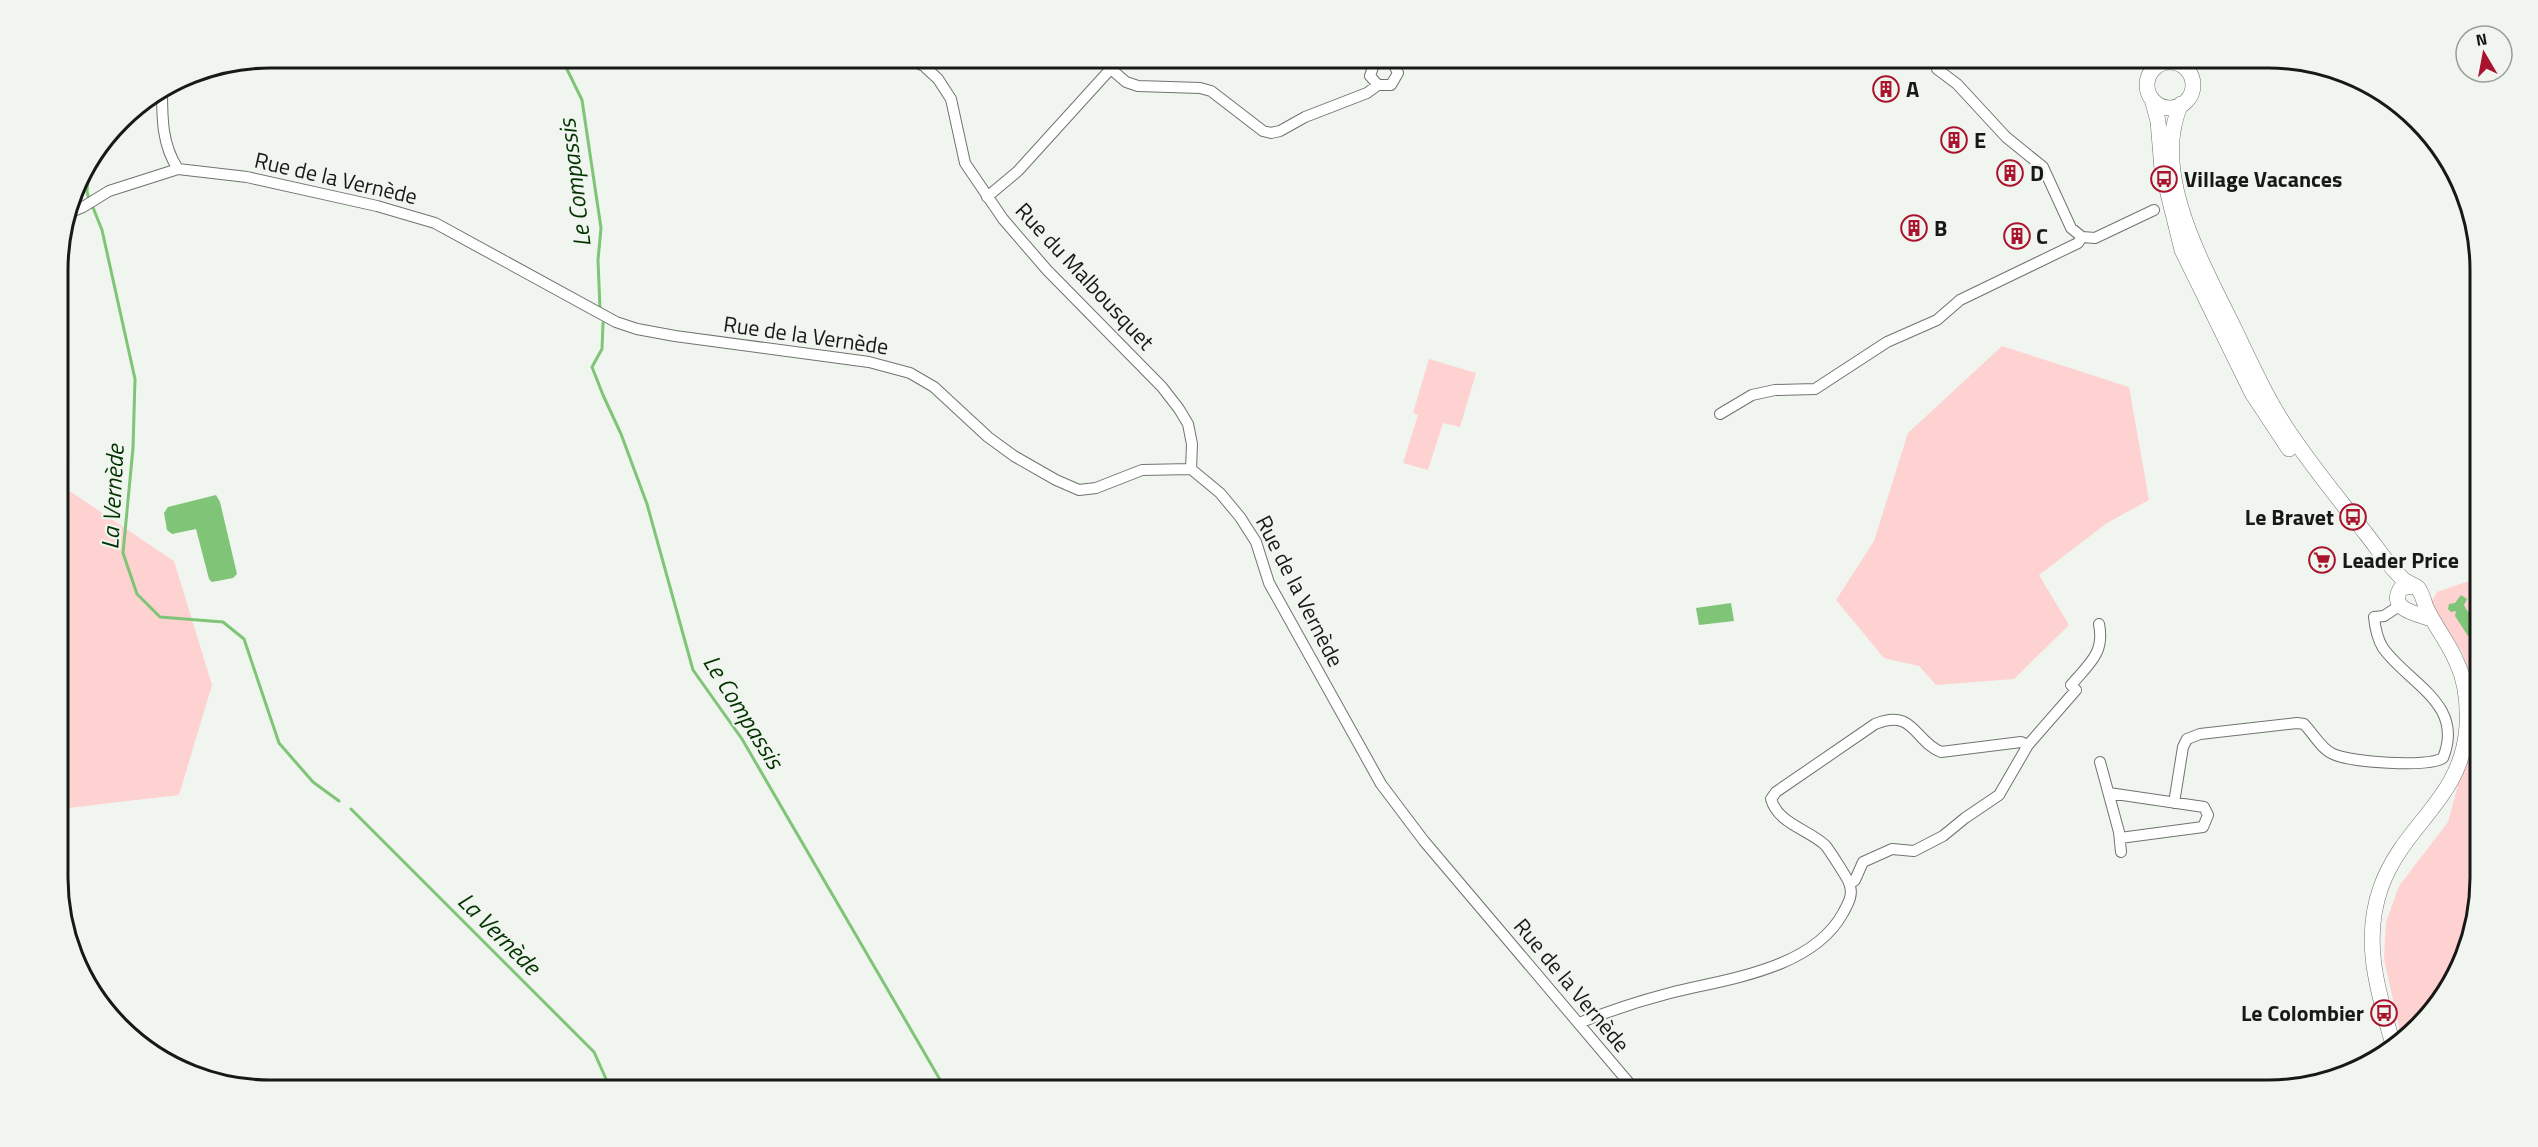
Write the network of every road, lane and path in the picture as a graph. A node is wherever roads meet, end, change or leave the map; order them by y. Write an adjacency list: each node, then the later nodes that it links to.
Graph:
1 (926, 68): 12 (street, Rue du Malbousquet)
2 (1111, 68): 12 (street)
3 (1114, 68): 7 (street)
4 (2154, 68): 9 (main road)
5 (2186, 68): 10 (main road)
6 (1937, 69): 15 (street)
7 (1378, 85)
8 (162, 99): 11 (street)
9 (2152, 99): 10 (main road); 19 (main road)
10 (2181, 104): 18 (main road)
11 (178, 169): 13 (street); 17 (street, Rue de la Vernède)
12 (987, 197): 17 (street, Rue du Malbousquet)
13 (77, 210)
14 (2154, 210): 15 (street)
15 (2082, 237): 16 (street)
16 (1720, 414)
17 (1191, 469): 29 (street, Rue de la Vernède)
18 (2418, 591): 19 (main road); 19 (main road); 20 (main road)
19 (2402, 602): 20 (main road); 25 (street)
20 (2432, 619): 30 (main road)
21 (2099, 624): 22 (street)
22 (2028, 745): 28 (street); 28 (street)
23 (2100, 762): 24 (street)
24 (2109, 793): 25 (street); 26 (street)
25 (2174, 803): 26 (street)
26 (2120, 838): 27 (street)
27 (2121, 852)
28 (1850, 884): 29 (street)
29 (1579, 1023): 31 (street, Rue de la Vernède)
30 (2391, 1038)
31 (1626, 1079)

